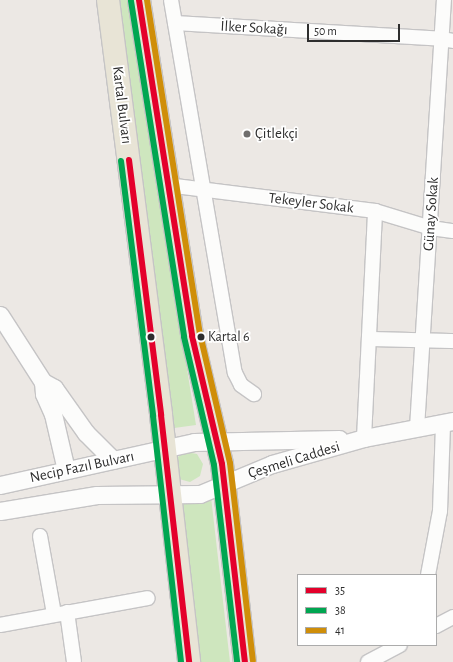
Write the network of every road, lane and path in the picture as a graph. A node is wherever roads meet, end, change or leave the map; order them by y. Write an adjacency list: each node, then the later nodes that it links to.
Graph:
1 (108, 0): 22 (main road, Kartal Bulvarı)
2 (139, 0): 7 (main road, Kartal Bulvarı)
3 (171, 0): 5 (street)
4 (444, 0): 6 (street, Günay Sokak)
5 (175, 23): 6 (street, İlker Sokağı); 8 (street)
6 (448, 40): 10 (street, Günay Sokak)
7 (167, 185): 8 (street, Tekeyler Sokak); 21 (main road, Kartal Bulvarı)
8 (204, 190): 9 (street, Tekeyler Sokak); 17 (street)
9 (375, 211): 10 (street, Tekeyler Sokak); 13 (street)
10 (431, 228): 11 (street, Tekeyler Sokak); 14 (street, Günay Sokak)
11 (453, 231)
12 (0, 315): 16 (street)
13 (369, 339): 14 (street); 20 (street)
14 (423, 340): 15 (street); 19 (street, Günay Sokak)
15 (453, 341)
16 (43, 382): 23 (street); 24 (street)
17 (254, 394)
18 (448, 422): 19 (street, Çeşmeli Caddesi); 25 (street)
19 (417, 428): 20 (street, Çeşmeli Caddesi)
20 (364, 438): 21 (street, Çeşmeli Caddesi); 26 (street, Çeşmeli Caddesi)
21 (217, 442): 22 (street, Çeşmeli Caddesi); 26 (main road, Kartal Bulvarı)
22 (164, 450): 23 (street, Necip Fazıl Bulvarı); 29 (main road, Kartal Bulvarı)
23 (113, 460): 24 (street, Necip Fazıl Bulvarı)
24 (66, 470): 27 (street, Necip Fazıl Bulvarı)
25 (441, 476): 28 (street); 32 (street)
26 (224, 483): 29 (street, Çeşmeli Caddesi); 41 (main road, Kartal Bulvarı)
27 (0, 485)
28 (453, 489)
29 (170, 495): 30 (street, Necip Fazıl Bulvarı); 40 (main road, Kartal Bulvarı)
30 (0, 510)
31 (40, 536): 34 (street)
32 (428, 574)
33 (148, 598): 34 (street)
34 (60, 613): 36 (street); 39 (street)
35 (453, 617): 37 (street)
36 (0, 625)
37 (437, 625)
38 (398, 646): 42 (street)
39 (74, 662)
40 (189, 662)
41 (245, 662)
42 (368, 662)

